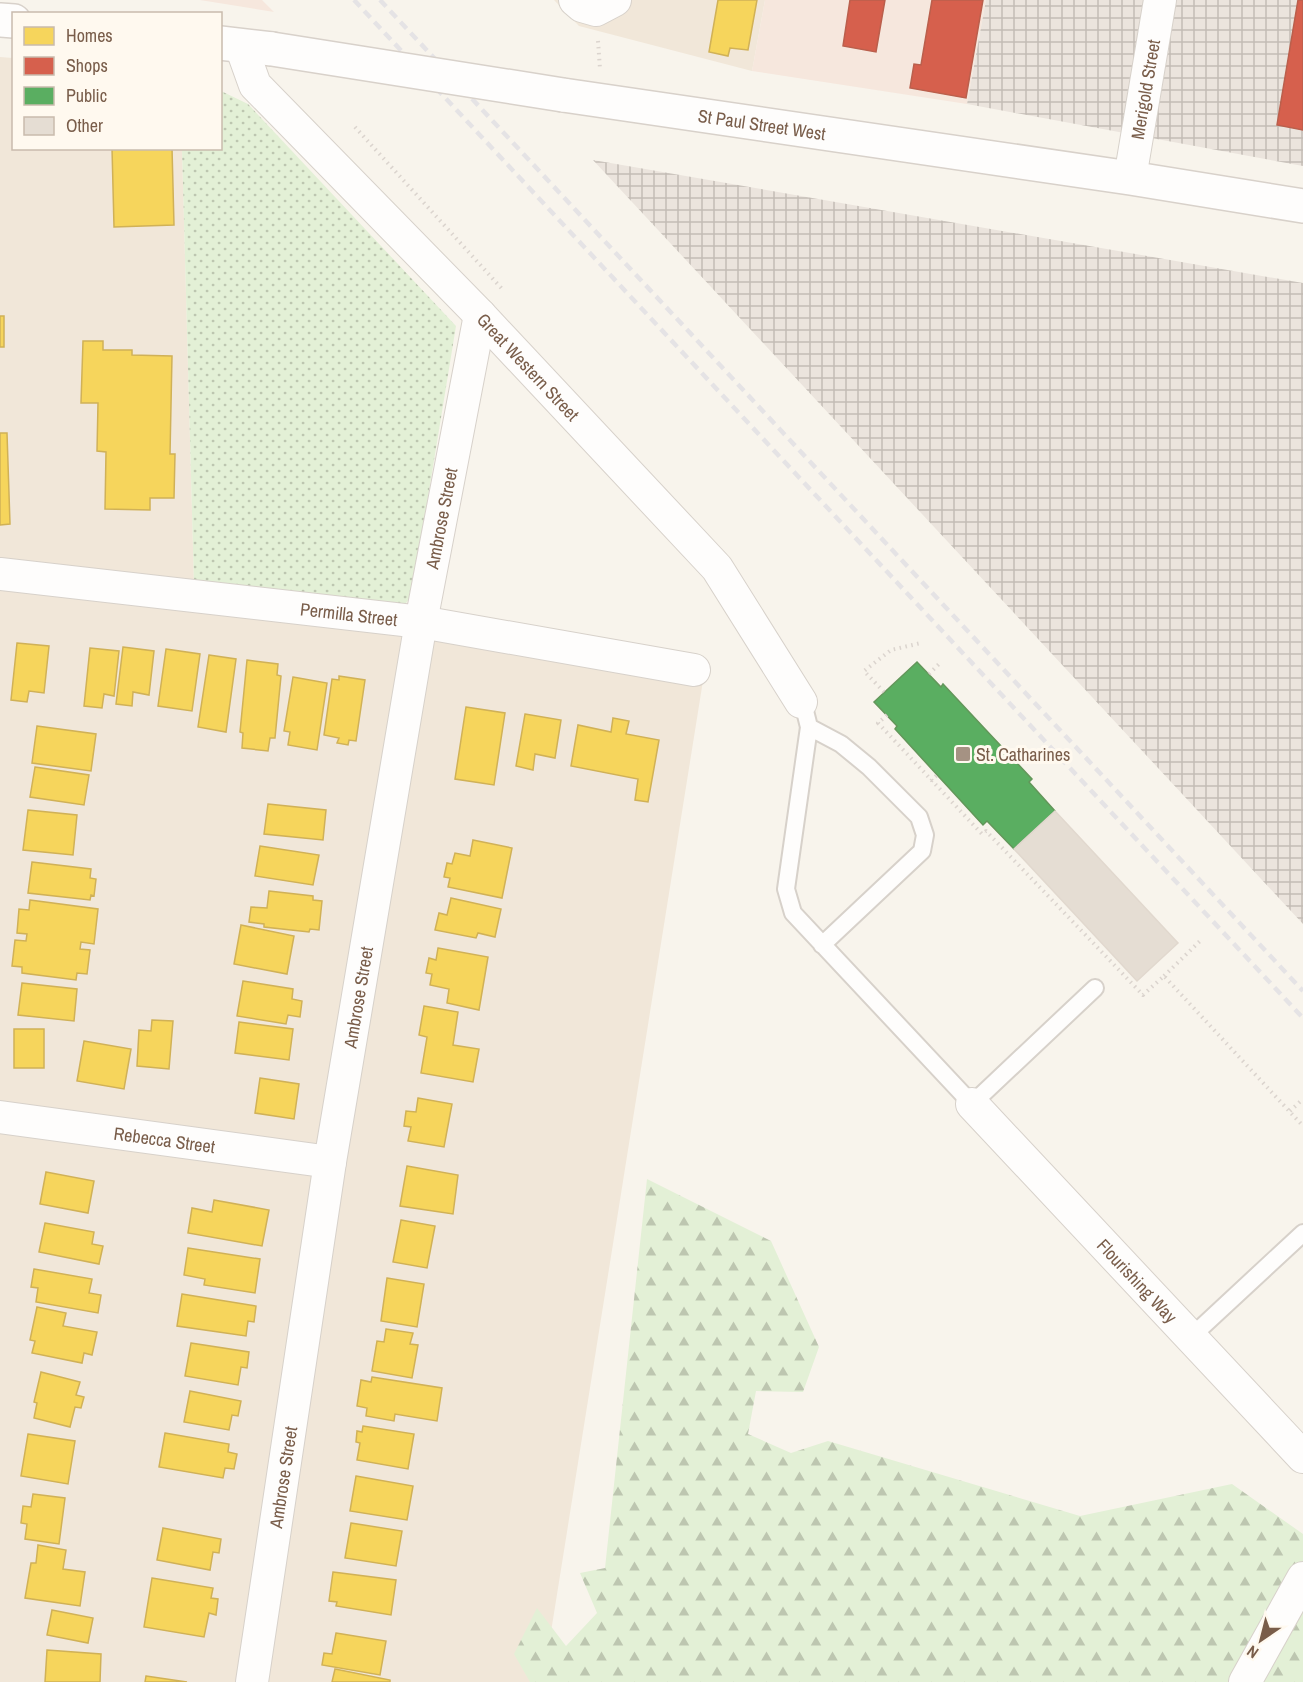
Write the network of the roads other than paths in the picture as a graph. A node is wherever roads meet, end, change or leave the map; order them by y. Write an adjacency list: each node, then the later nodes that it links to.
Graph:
1 (1160, 0): 3 (street, Merigold Street)
2 (244, 46): 3 (main road, St Paul Street West, bridge); 5 (street, Great Western Street)
3 (1130, 178): 4 (main road, St Paul Street West)
4 (1303, 206)
5 (480, 315): 7 (street, Ambrose Street); 9 (street, Great Western Street)
6 (0, 574): 7 (street, Permilla Street)
7 (421, 622): 8 (street, Permilla Street); 14 (street, Ambrose Street)
8 (694, 670)
9 (805, 714): 10 (lane); 10 (lane)
10 (822, 945): 12 (lane)
11 (1095, 988): 12 (lane)
12 (972, 1104): 16 (street, Flourishing Way)
13 (0, 1117): 14 (street, Rebecca Street)
14 (330, 1162): 19 (street, Ambrose Street)
15 (1303, 1233): 16 (lane)
16 (1191, 1337): 17 (street, Flourishing Way)
17 (1303, 1457)
18 (1303, 1578): 20 (street)
19 (252, 1682)
20 (1245, 1682)

